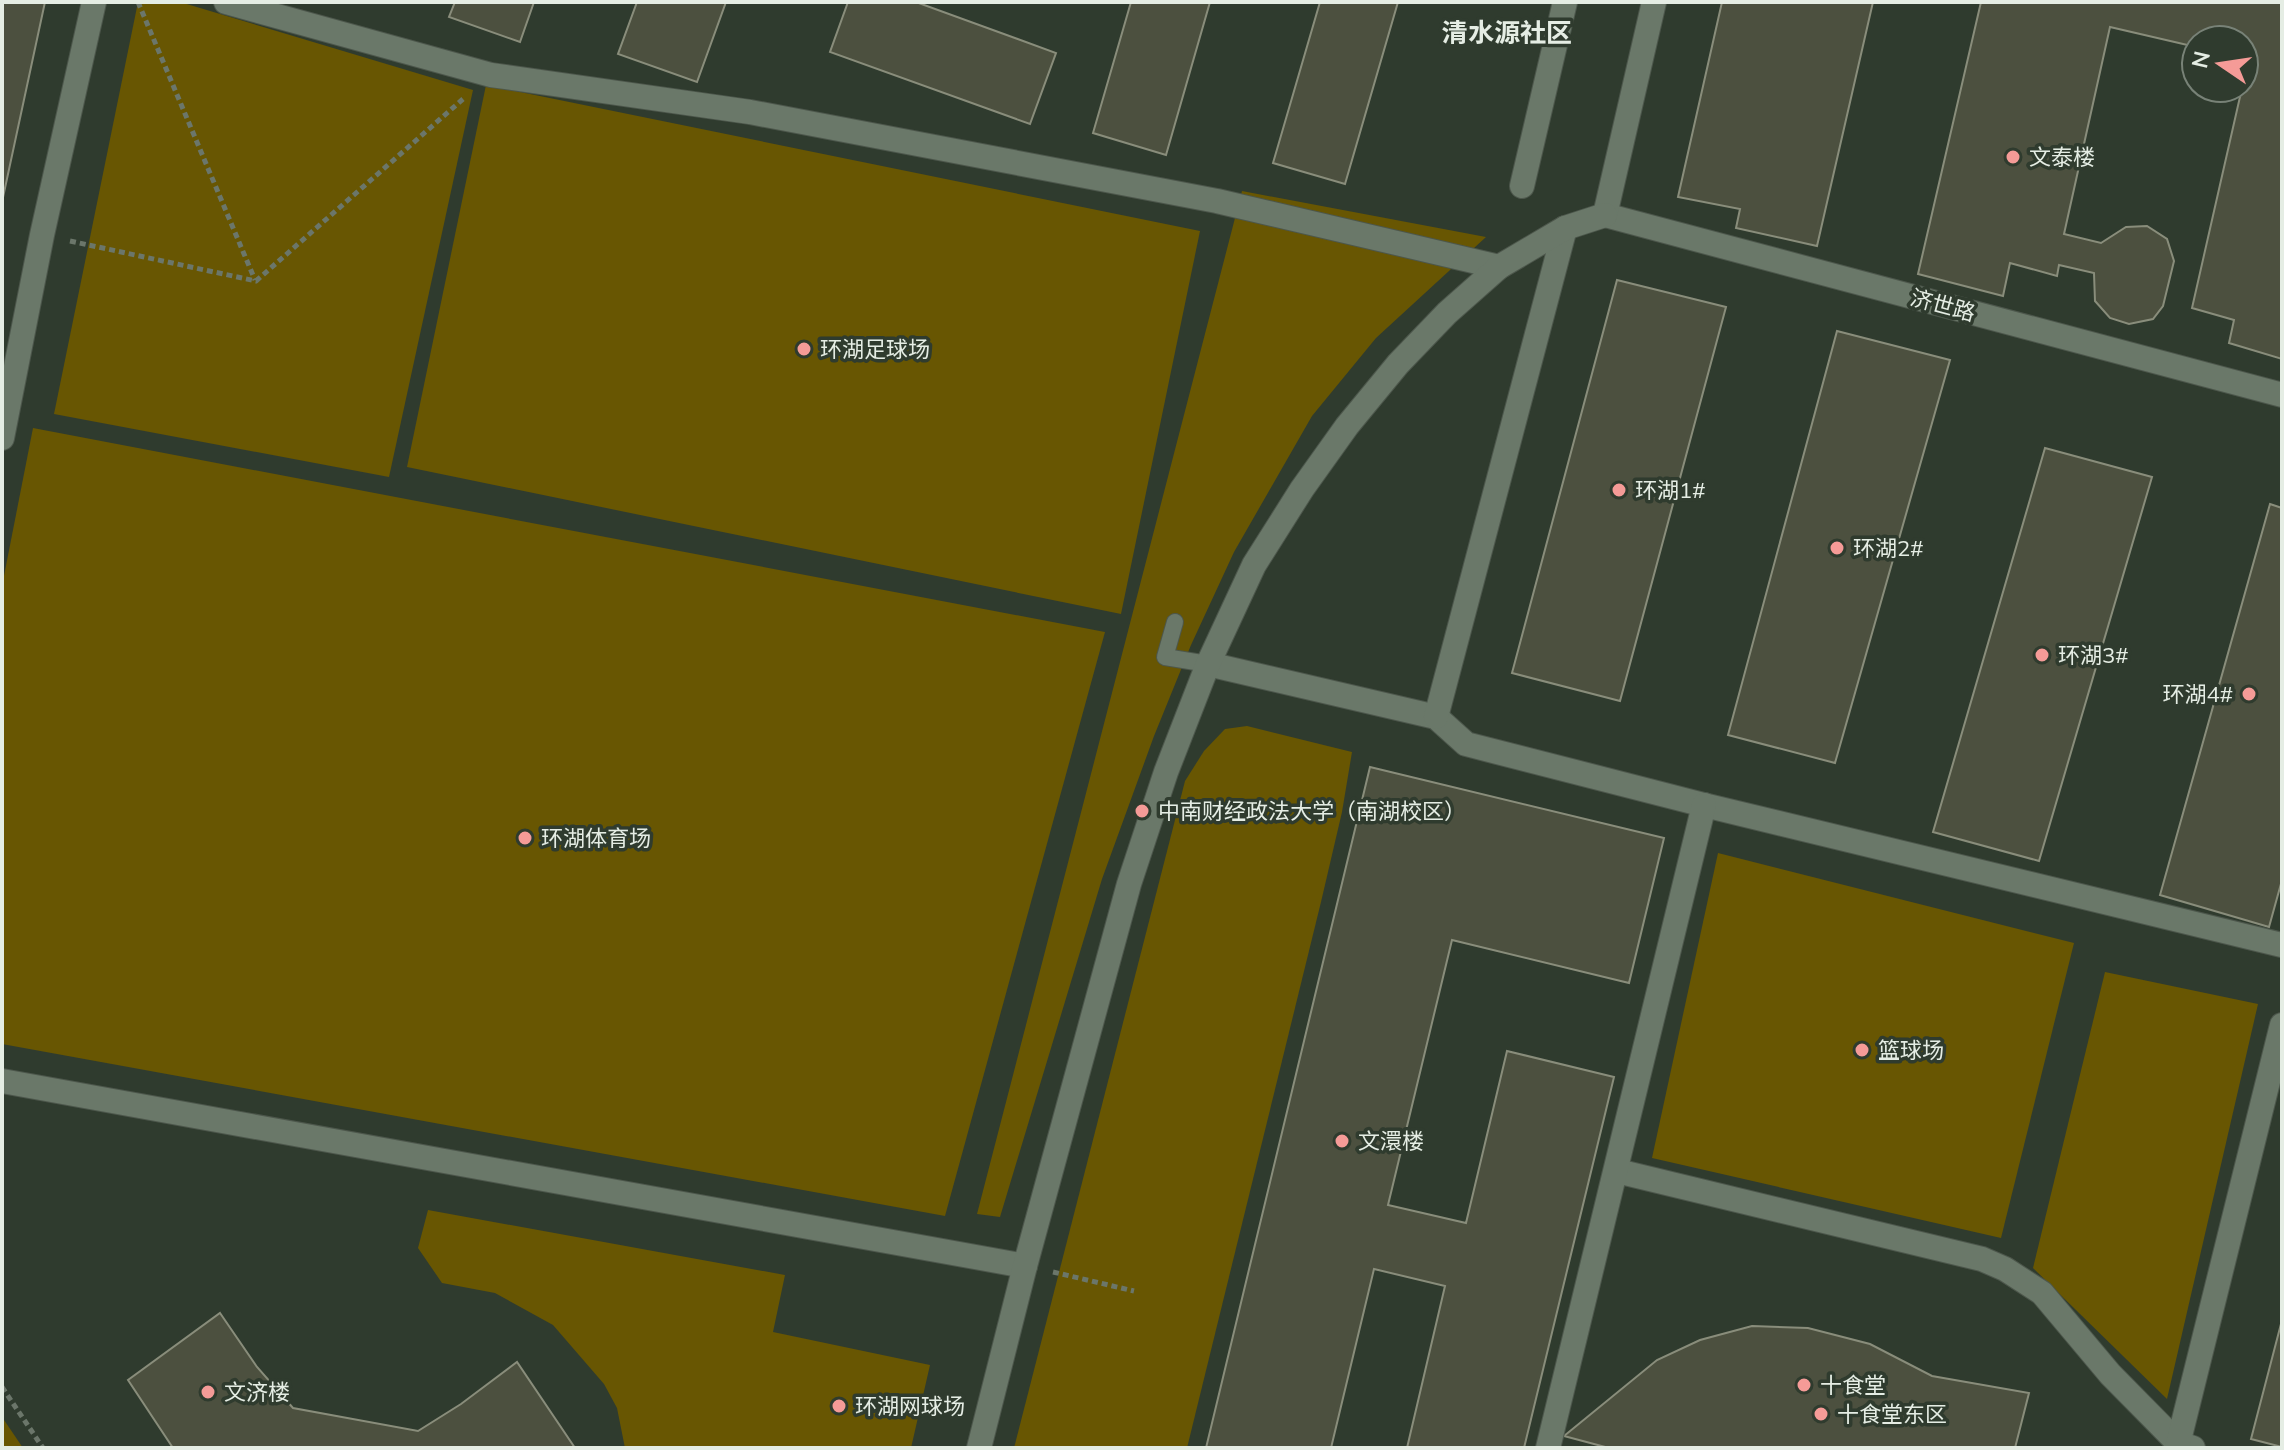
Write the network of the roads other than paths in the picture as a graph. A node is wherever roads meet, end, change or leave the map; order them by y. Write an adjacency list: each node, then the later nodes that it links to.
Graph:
1 (94, 2): 10 (street)
2 (226, 2): 8 (street)
3 (1565, 2): 5 (street)
4 (1654, 2): 6 (street)
5 (1522, 186)
6 (1605, 215): 7 (street); 9 (street, 济世路)
7 (1565, 228): 8 (street); 13 (street)
8 (1499, 267): 12 (street)
9 (2282, 395)
10 (2, 438)
11 (1175, 622): 12 (lane)
12 (1208, 664): 13 (street); 19 (street)
13 (1436, 717): 14 (street)
14 (1704, 805): 15 (street); 18 (street)
15 (2282, 945)
16 (2282, 1025): 20 (street)
17 (2, 1081): 19 (street)
18 (1617, 1171): 20 (street); 22 (street)
19 (1025, 1266): 21 (street)
20 (2183, 1446)
21 (979, 1448)
22 (1548, 1448)

